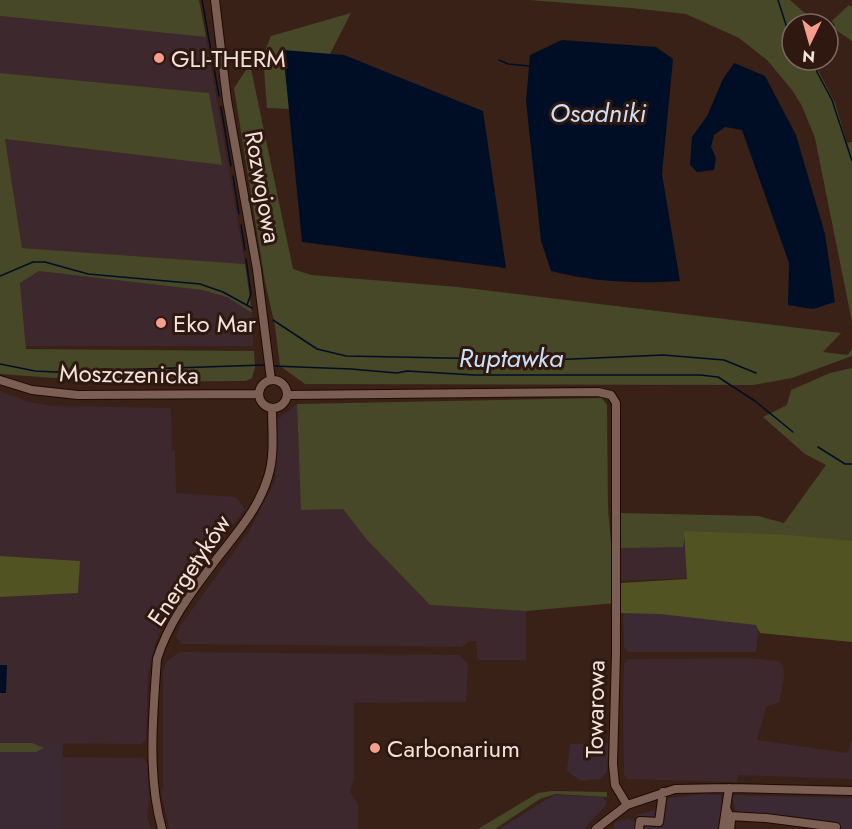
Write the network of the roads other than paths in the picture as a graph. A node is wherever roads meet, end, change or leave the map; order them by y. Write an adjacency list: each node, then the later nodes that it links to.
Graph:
1 (215, 0): 2 (street, Rozwojowa)
2 (270, 376): 4 (street); 5 (street)
3 (0, 380): 4 (street, Moszczenicka)
4 (259, 393): 6 (street)
5 (287, 395): 6 (street); 10 (street, Towarowa)
6 (272, 408): 16 (street, Energetyków)
7 (729, 788): 8 (street); 9 (street); 11 (street)
8 (852, 791)
9 (663, 792): 10 (street); 18 (street)
10 (627, 806): 17 (street)
11 (726, 808): 12 (street); 19 (street)
12 (730, 816): 13 (street); 20 (street)
13 (784, 820): 14 (street); 21 (street)
14 (811, 826): 15 (street)
15 (836, 827)
16 (162, 829)
17 (596, 829)
18 (639, 829)
19 (723, 829)
20 (730, 829)
21 (784, 829)

